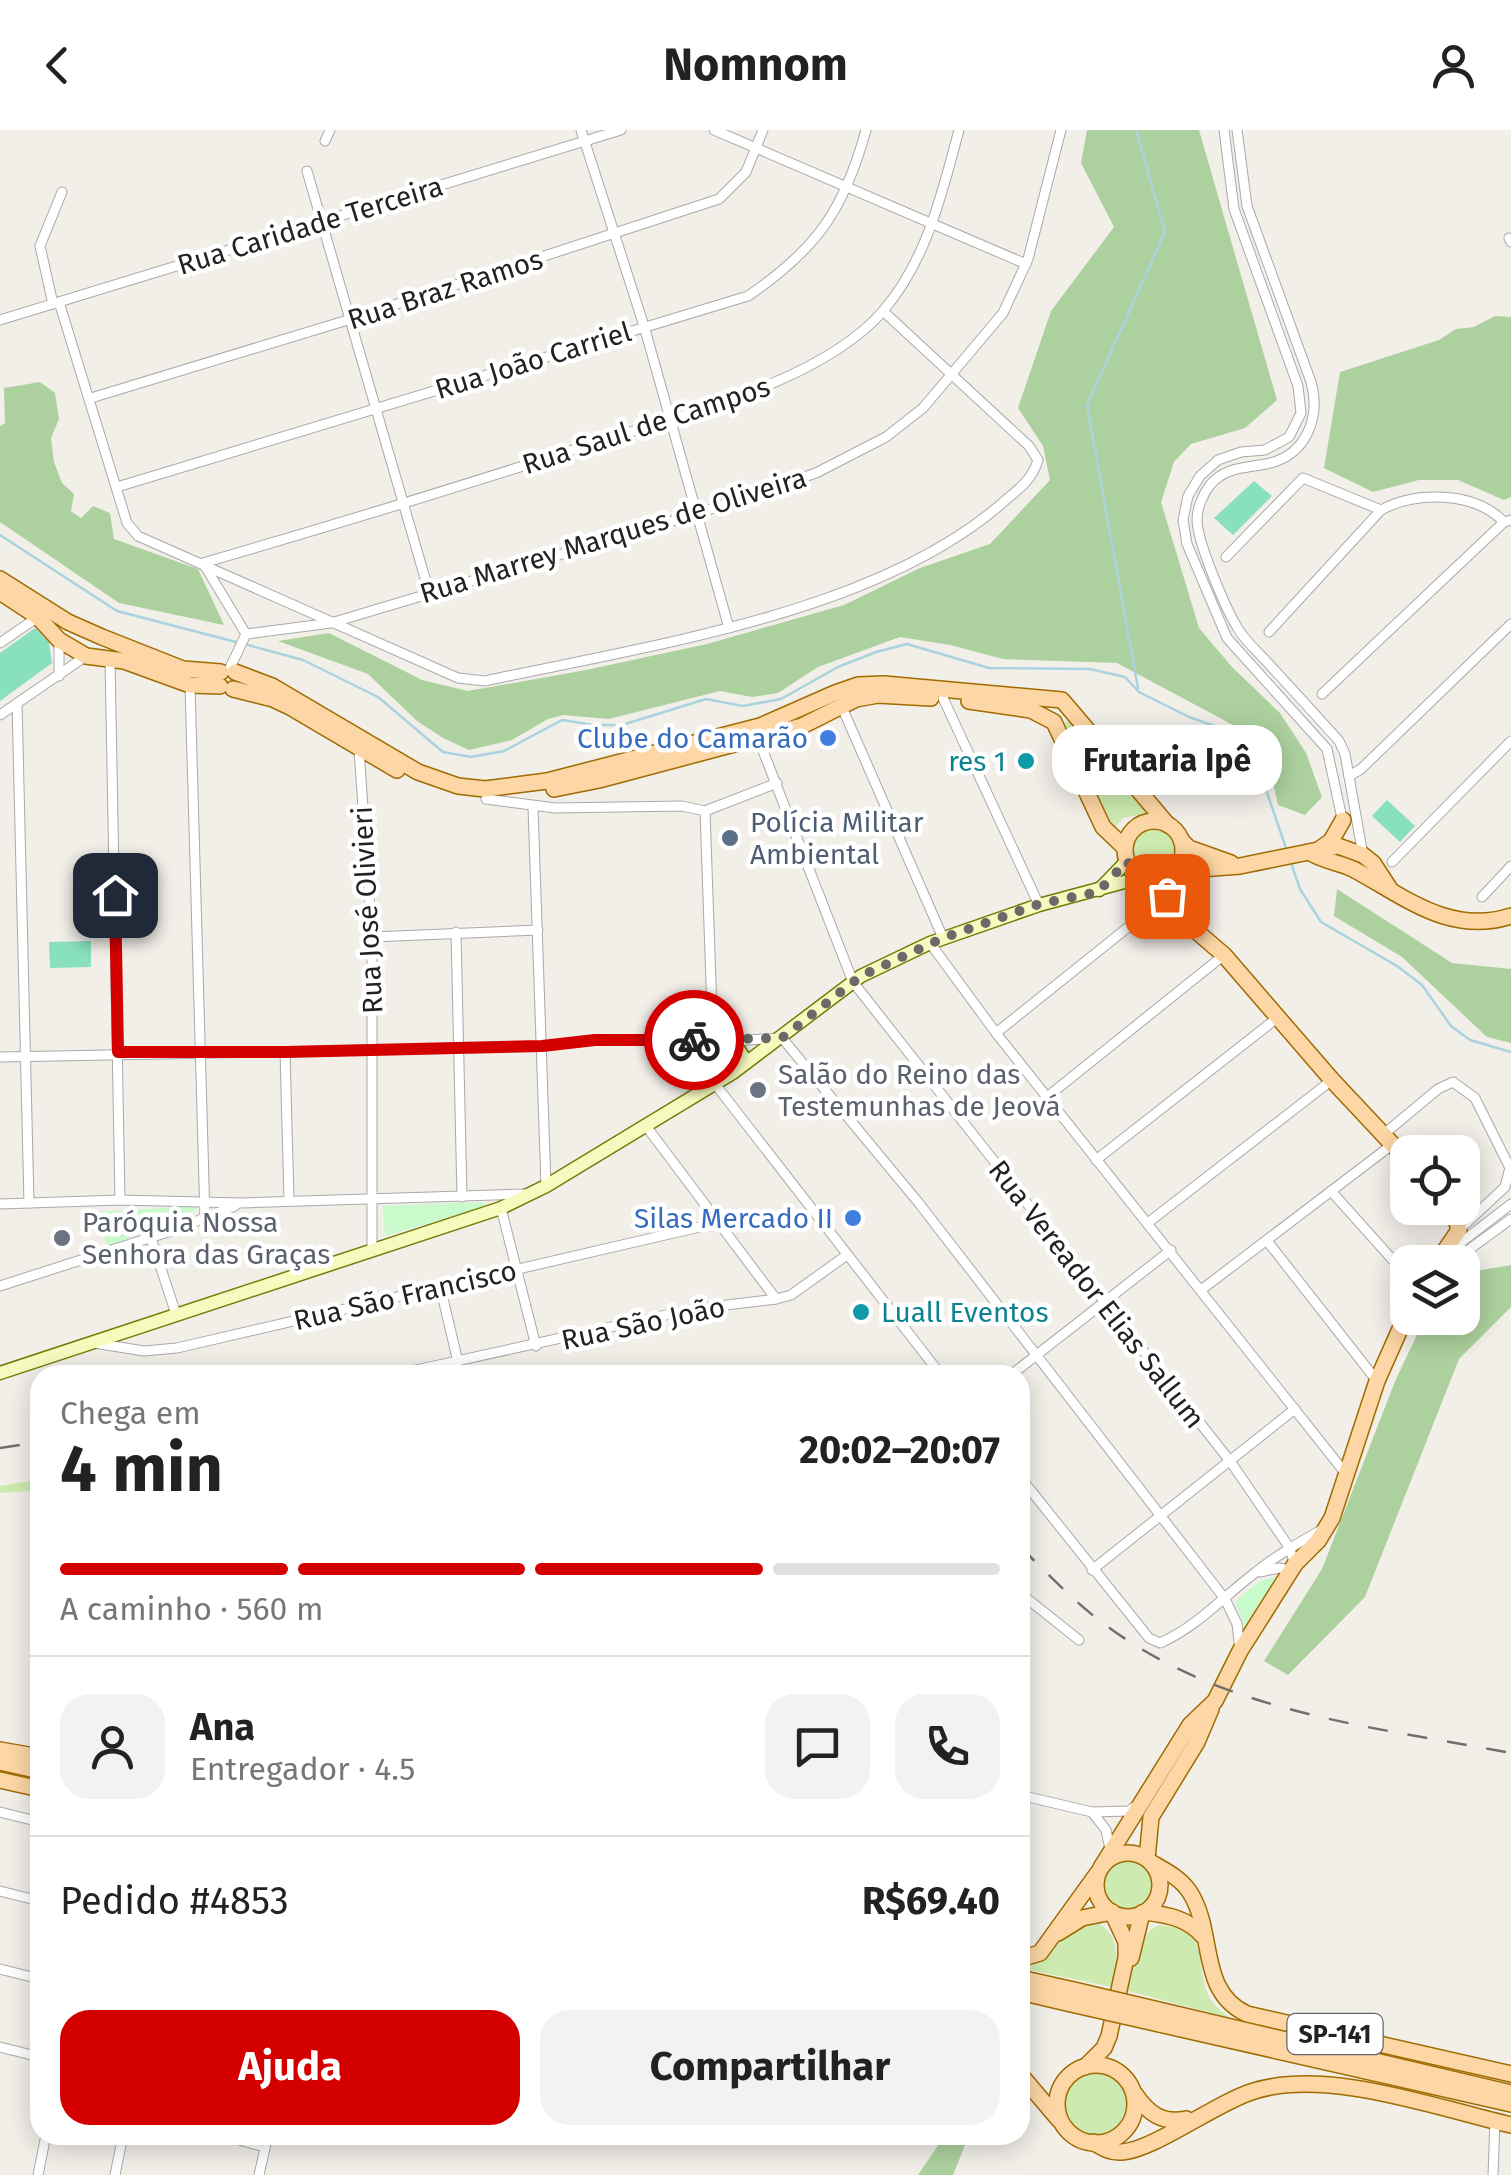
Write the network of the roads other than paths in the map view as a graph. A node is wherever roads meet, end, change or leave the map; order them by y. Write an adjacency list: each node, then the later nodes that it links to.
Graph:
1 (330, 130): 11 (street)
2 (620, 130): 10 (street, Rua Caridade Terceira)
3 (714, 130): 12 (street)
4 (762, 130): 12 (street, Rua Braz Ramos)
5 (866, 130): 14 (street, Rua João Carriel)
6 (959, 130): 17 (street, Rua Saul de Campos)
7 (1061, 130): 19 (street, Rua Marrey Marques de Oliveira)
8 (1224, 130): 49 (street)
9 (1238, 130): 47 (street)
10 (583, 136): 16 (street, Rua Caridade Terceira); 18 (street)
11 (325, 141)
12 (754, 150): 14 (street); 18 (street, Rua Braz Ramos)
13 (307, 170): 16 (street)
14 (846, 190): 17 (street); 24 (street, Rua João Carriel)
15 (62, 192): 20 (street)
16 (322, 222): 20 (street, Rua Caridade Terceira); 22 (street)
17 (932, 225): 19 (street); 21 (street, Rua Saul de Campos)
18 (613, 235): 22 (street, Rua Braz Ramos); 24 (street)
19 (1026, 264): 25 (street, Rua Marrey Marques de Oliveira)
20 (56, 303): 23 (street, Rua Caridade Terceira); 26 (street)
21 (883, 311): 25 (street); 28 (street, Rua Saul de Campos)
22 (351, 319): 26 (street, Rua Braz Ramos); 27 (street)
23 (0, 320)
24 (644, 326): 27 (street, Rua João Carriel); 28 (street)
25 (951, 374): 32 (street, Rua Marrey Marques de Oliveira); 43 (street)
26 (91, 398): 29 (street)
27 (375, 410): 29 (street, Rua João Carriel); 30 (street)
28 (668, 419): 30 (street, Rua Saul de Campos); 32 (street)
29 (117, 487): 35 (street)
30 (403, 504): 35 (street, Rua Saul de Campos); 38 (street)
31 (1380, 510): 33 (street); 34 (street); 44 (street)
32 (699, 513): 38 (street, Rua Marrey Marques de Oliveira); 43 (street)
33 (1507, 521): 55 (street)
34 (1226, 557)
35 (203, 563): 41 (street); 45 (street)
36 (0, 579): 40 (main road)
37 (0, 592): 39 (main road)
38 (429, 592): 41 (street, Rua Marrey Marques de Oliveira)
39 (38, 617): 46 (main road); 48 (street)
40 (68, 622): 46 (main road); 52 (main road)
41 (332, 623): 43 (street); 45 (street, Rua Marrey Marques de Oliveira)
42 (1511, 624): 64 (street)
43 (729, 628)
44 (1269, 632)
45 (245, 637): 52 (street)
46 (59, 640): 50 (main road); 53 (street)
47 (1248, 641): 49 (street); 64 (street)
48 (0, 643)
49 (1238, 650): 63 (street)
50 (86, 656): 51 (main road); 53 (street)
51 (110, 659): 54 (main road); 102 (street)
52 (229, 674): 54 (main road); 62 (main road); 72 (main road)
53 (59, 676): 57 (street)
54 (190, 685): 104 (street)
55 (1322, 694)
56 (943, 698): 58 (main road); 74 (main road); 86 (street)
57 (17, 703): 59 (street); 105 (street)
58 (841, 705): 60 (main road); 91 (street)
59 (0, 716)
60 (758, 738): 65 (street, Rua Vereador Elias Sallum); 68 (main road)
61 (1511, 741): 77 (street)
62 (358, 750): 68 (main road); 90 (street, Rua José Olivieri)
63 (1333, 768): 64 (street); 67 (street)
64 (1348, 771): 66 (street)
65 (777, 783): 70 (street); 93 (street, Rua Vereador Elias Sallum)
66 (1351, 788): 67 (street); 76 (street)
67 (1337, 790): 71 (street)
68 (486, 799): 69 (street)
69 (533, 807): 70 (street); 88 (street)
70 (705, 811): 97 (street)
71 (1343, 820): 75 (main road)
72 (1168, 825): 73 (main road); 74 (main road)
73 (1181, 840): 78 (main road); 80 (main road)
74 (1126, 855): 81 (main road); 83 (main road)
75 (1327, 855): 76 (main road); 76 (main road); 78 (main road); 82 (main road)
76 (1363, 855): 82 (main road)
77 (1392, 862)
78 (1240, 866): 80 (main road)
79 (1511, 866): 84 (street)
80 (1173, 872): 81 (main road); 85 (main road)
81 (1144, 877): 83 (main road); 85 (main road)
82 (1390, 890): 87 (main road)
83 (1098, 892): 86 (main road)
84 (1482, 897)
85 (1165, 901): 92 (main road); 95 (street)
86 (1039, 904): 91 (main road)
87 (1511, 916)
88 (538, 930): 89 (street); 99 (street)
89 (456, 932): 90 (street); 100 (street)
90 (372, 938): 101 (street, Rua José Olivieri)
91 (937, 941): 93 (main road); 95 (street)
92 (1224, 955): 94 (main road); 110 (street)
93 (853, 982): 96 (main road); 148 (street, Rua Vereador Elias Sallum)
94 (1276, 1018): 108 (main road); 114 (street)
95 (996, 1033): 110 (street)
96 (782, 1038): 98 (street); 107 (main road); 153 (street)
97 (713, 1040): 98 (street); 99 (street)
98 (733, 1041): 107 (main road)
99 (542, 1046): 100 (street); 115 (street)
100 (459, 1048): 101 (street); 118 (street)
101 (373, 1050): 103 (street); 119 (street, Rua José Olivieri)
102 (118, 1052): 104 (street); 105 (street); 120 (street)
103 (286, 1052): 104 (street); 121 (street)
104 (201, 1053): 124 (street)
105 (24, 1056): 106 (street); 122 (street)
106 (0, 1057)
107 (748, 1062): 109 (main road)
108 (1332, 1080): 112 (main road); 130 (street)
109 (715, 1084): 111 (main road); 141 (street)
110 (1047, 1097): 114 (street)
111 (646, 1126): 115 (main road); 131 (street)
112 (1388, 1139): 113 (main road); 116 (street); 133 (street)
113 (1390, 1141)
114 (1096, 1160): 130 (street)
115 (546, 1186): 117 (main road)
116 (1332, 1191): 135 (street); 142 (street)
117 (532, 1193): 118 (street); 127 (main road)
118 (462, 1196): 119 (street)
119 (372, 1198): 121 (street); 139 (street, Rua José Olivieri)
120 (120, 1200): 122 (street); 124 (street)
121 (289, 1200): 123 (street)
122 (29, 1202): 125 (street)
123 (242, 1202): 124 (street); 128 (street)
124 (205, 1203): 128 (street)
125 (0, 1204)
126 (1511, 1204): 137 (street)
127 (501, 1208): 139 (main road); 143 (street)
128 (205, 1219): 134 (street)
129 (1511, 1219): 138 (street)
130 (1149, 1222): 140 (street)
131 (716, 1223): 143 (street, Rua São Francisco); 147 (street)
132 (1456, 1225): 133 (main road)
133 (1456, 1234): 136 (main road)
134 (151, 1238): 144 (street); 149 (street)
135 (1268, 1242): 146 (street); 159 (street)
136 (1450, 1245)
137 (1462, 1245)
138 (1469, 1245)
139 (372, 1249): 149 (main road)
140 (1171, 1250): 146 (street); 148 (street)
141 (847, 1256): 147 (street); 156 (street)
142 (1390, 1257)
143 (516, 1269): 145 (street, Rua São Francisco); 152 (street)
144 (0, 1286)
145 (440, 1286): 151 (street, Rua São Francisco); 154 (street)
146 (1201, 1290): 160 (street)
147 (776, 1299): 152 (street, Rua São João)
148 (1103, 1303): 153 (street); 161 (street, Rua Vereador Elias Sallum)
149 (176, 1314): 151 (main road)
150 (1397, 1335): 159 (main road)
151 (92, 1343): 158 (main road)
152 (536, 1346): 154 (street, Rua São João)
153 (1036, 1355): 157 (street); 164 (street)
154 (458, 1362): 155 (street, Rua São João)
155 (443, 1365)
156 (932, 1365)
157 (1024, 1365)
158 (0, 1373)
159 (1376, 1381): 162 (main road)
160 (1295, 1408): 161 (street); 162 (street)
161 (1230, 1462): 164 (street); 166 (street, Rua Vereador Elias Sallum)
162 (1346, 1474): 165 (main road)
163 (1030, 1490): 168 (street)
164 (1161, 1517): 168 (street); 170 (street)
165 (1326, 1528): 166 (street); 167 (main road)
166 (1289, 1548): 167 (street, Rua Vereador Elias Sallum); 169 (street)
167 (1294, 1567): 169 (street); 173 (main road)
168 (1092, 1570): 170 (street)
169 (1253, 1574): 170 (street)
170 (1225, 1600): 173 (street)
171 (1030, 1601): 172 (street)
172 (1080, 1640)
173 (1240, 1651): 174 (main road)
174 (1214, 1701): 182 (main road); 186 (main road)
175 (0, 1750): 176 (main road)
176 (30, 1756)
177 (0, 1762): 178 (main road)
178 (30, 1769)
179 (0, 1780): 180 (main road)
180 (30, 1787)
181 (1030, 1797): 184 (street)
182 (1140, 1803): 184 (street); 187 (main road)
183 (0, 1812): 185 (street)
184 (1092, 1812): 187 (street)
185 (30, 1820)
186 (1150, 1861): 187 (main road); 191 (main road); 193 (main road, SP-141)
187 (1104, 1863): 190 (main road, SP-141); 192 (main road)
188 (0, 1890): 189 (street)
189 (30, 1898)
190 (1112, 1912): 191 (main road); 192 (main road); 203 (main road, SP-141)
191 (1144, 1912): 193 (main road); 207 (main road)
192 (1058, 1933): 194 (main road)
193 (1206, 1938): 204 (main road, SP-141)
194 (1030, 1956)
195 (0, 1969): 196 (street)
196 (30, 1976)
197 (1030, 1982): 199 (main road, SP-141)
198 (1030, 1993): 199 (main road, SP-141)
199 (1073, 1997): 200 (main road, SP-141, bridge)
200 (1159, 2017): 209 (main road, SP-141); 210 (main road, SP-141)
201 (0, 2048): 202 (street)
202 (30, 2054)
203 (1084, 2067): 205 (main road, SP-141); 207 (main road, SP-141)
204 (1511, 2074)
205 (1069, 2076): 206 (main road, SP-141); 213 (main road)
206 (1030, 2079)
207 (1128, 2083): 211 (main road, SP-141); 214 (main road)
208 (1030, 2085): 213 (main road, SP-141)
209 (1511, 2092)
210 (1511, 2104)
211 (1200, 2116): 212 (main road, SP-141); 214 (main road, SP-141)
212 (1503, 2123): 222 (street)
213 (1065, 2127): 214 (main road, SP-141)
214 (1094, 2142)
215 (44, 2145): 219 (street)
216 (121, 2145): 220 (street)
217 (262, 2145): 218 (street)
218 (266, 2146): 221 (street)
219 (38, 2175)
220 (114, 2175)
221 (260, 2175)
222 (1493, 2175)

